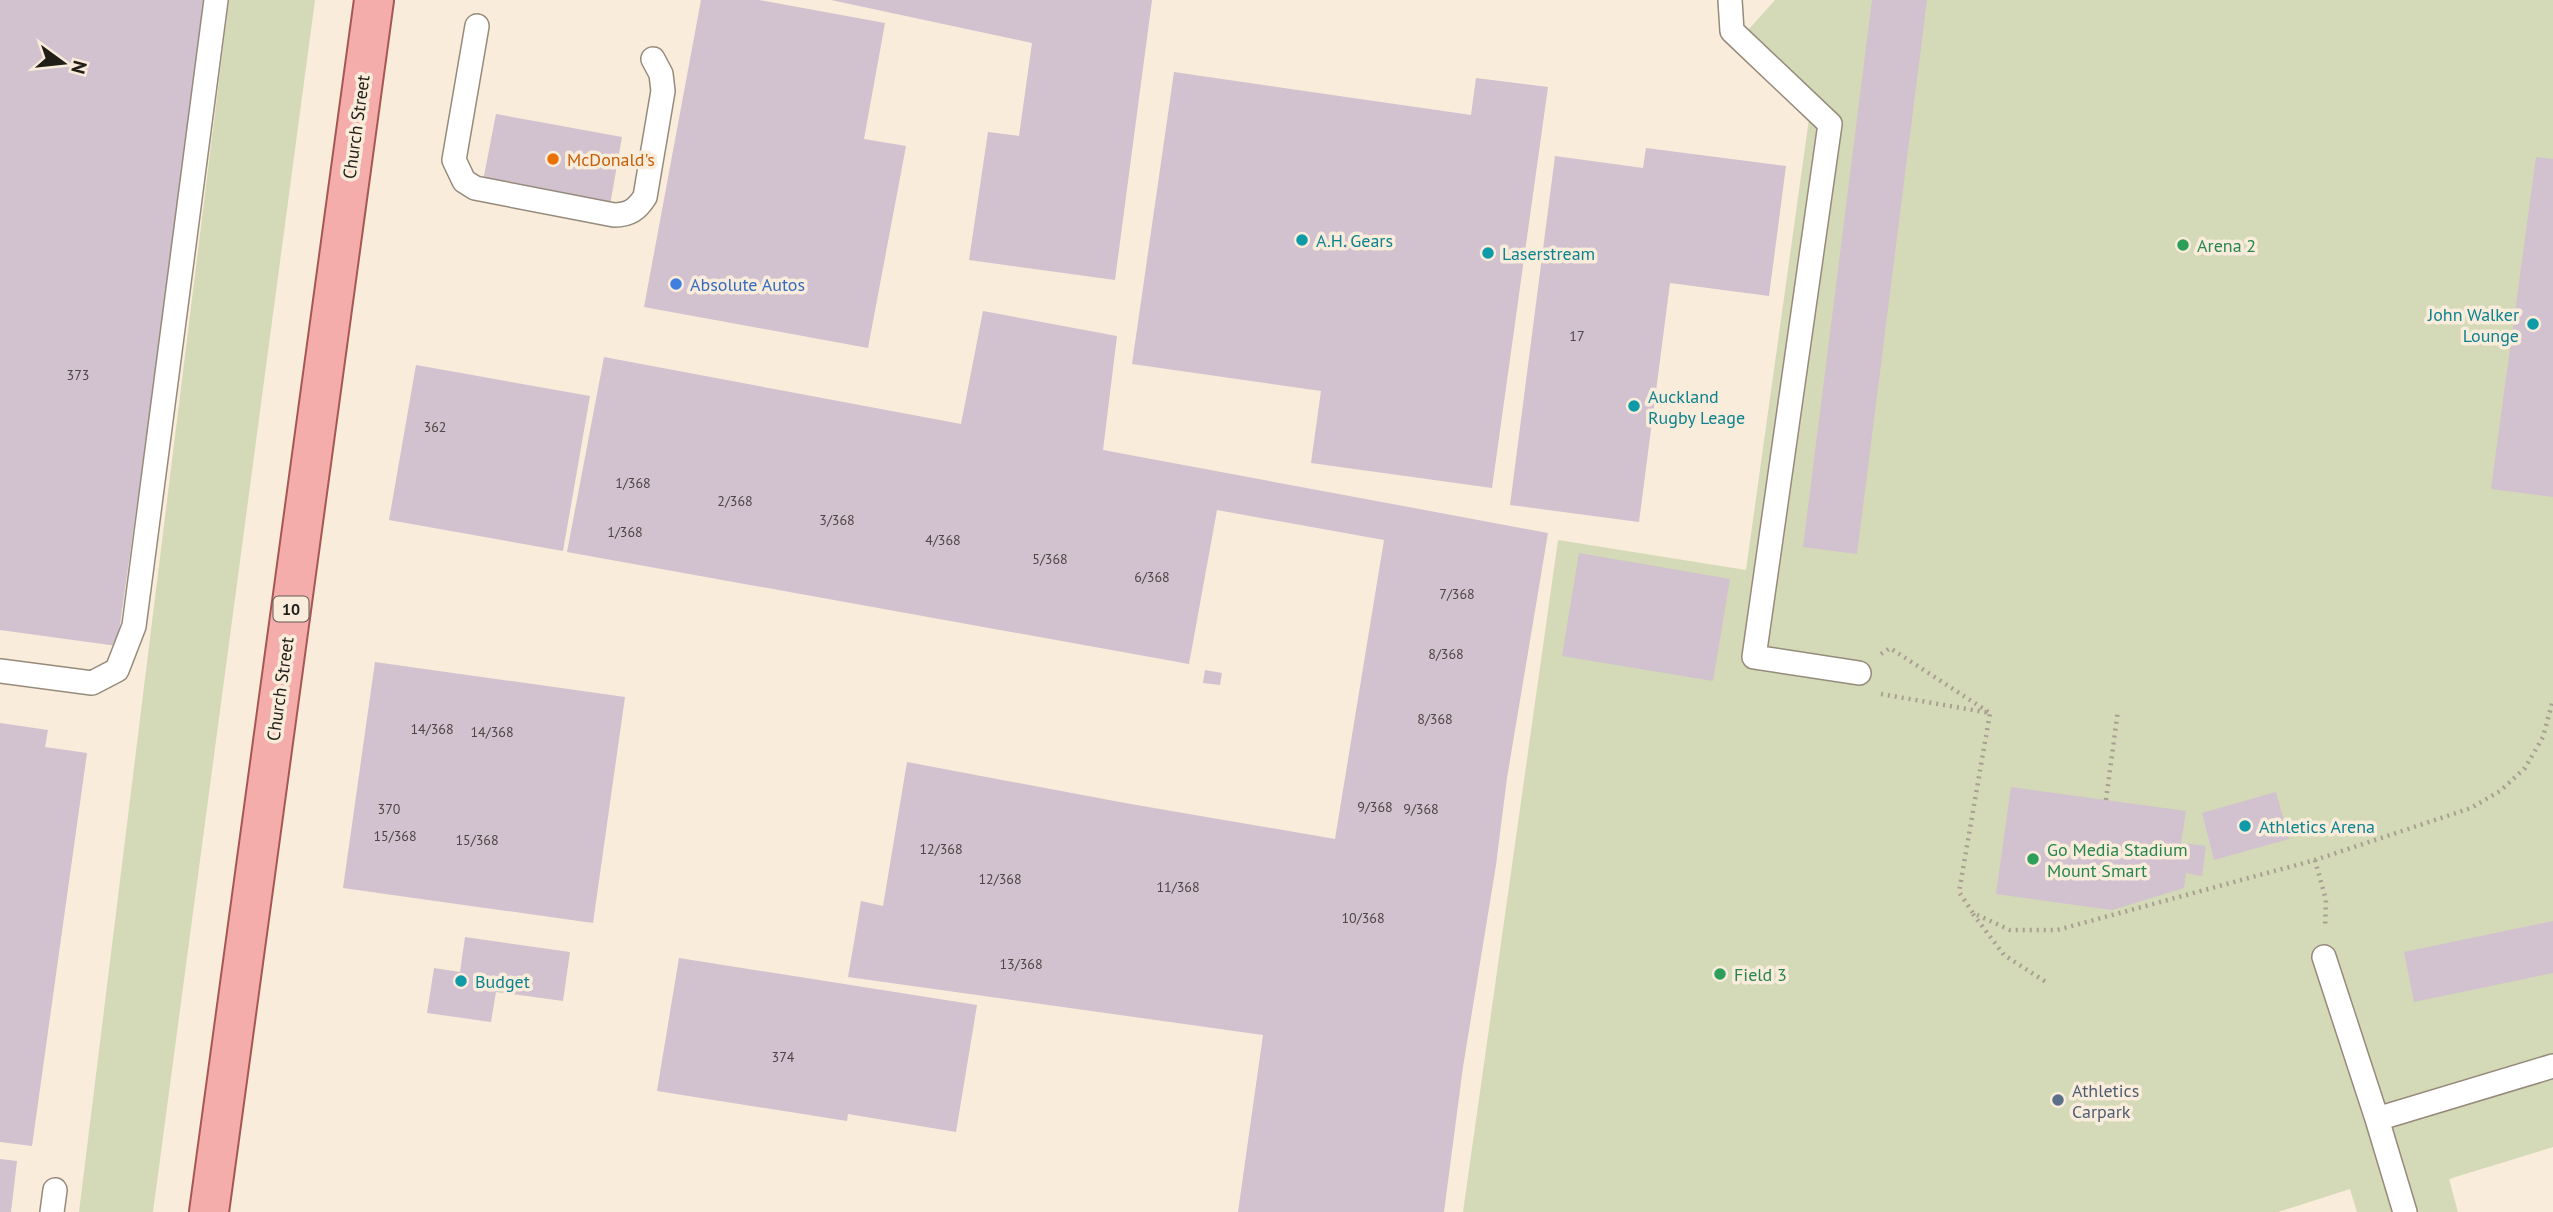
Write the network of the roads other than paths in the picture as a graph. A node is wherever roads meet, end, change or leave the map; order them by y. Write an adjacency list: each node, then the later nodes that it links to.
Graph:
1 (216, 0): 6 (lane)
2 (373, 0): 11 (main road, Church Street / 10)
3 (1730, 0): 7 (lane)
4 (477, 26): 5 (lane)
5 (653, 59)
6 (0, 671)
7 (1859, 673)
8 (2324, 957): 10 (lane)
9 (2553, 1066): 10 (lane)
10 (2377, 1119): 12 (lane)
11 (209, 1212)
12 (2404, 1212)

